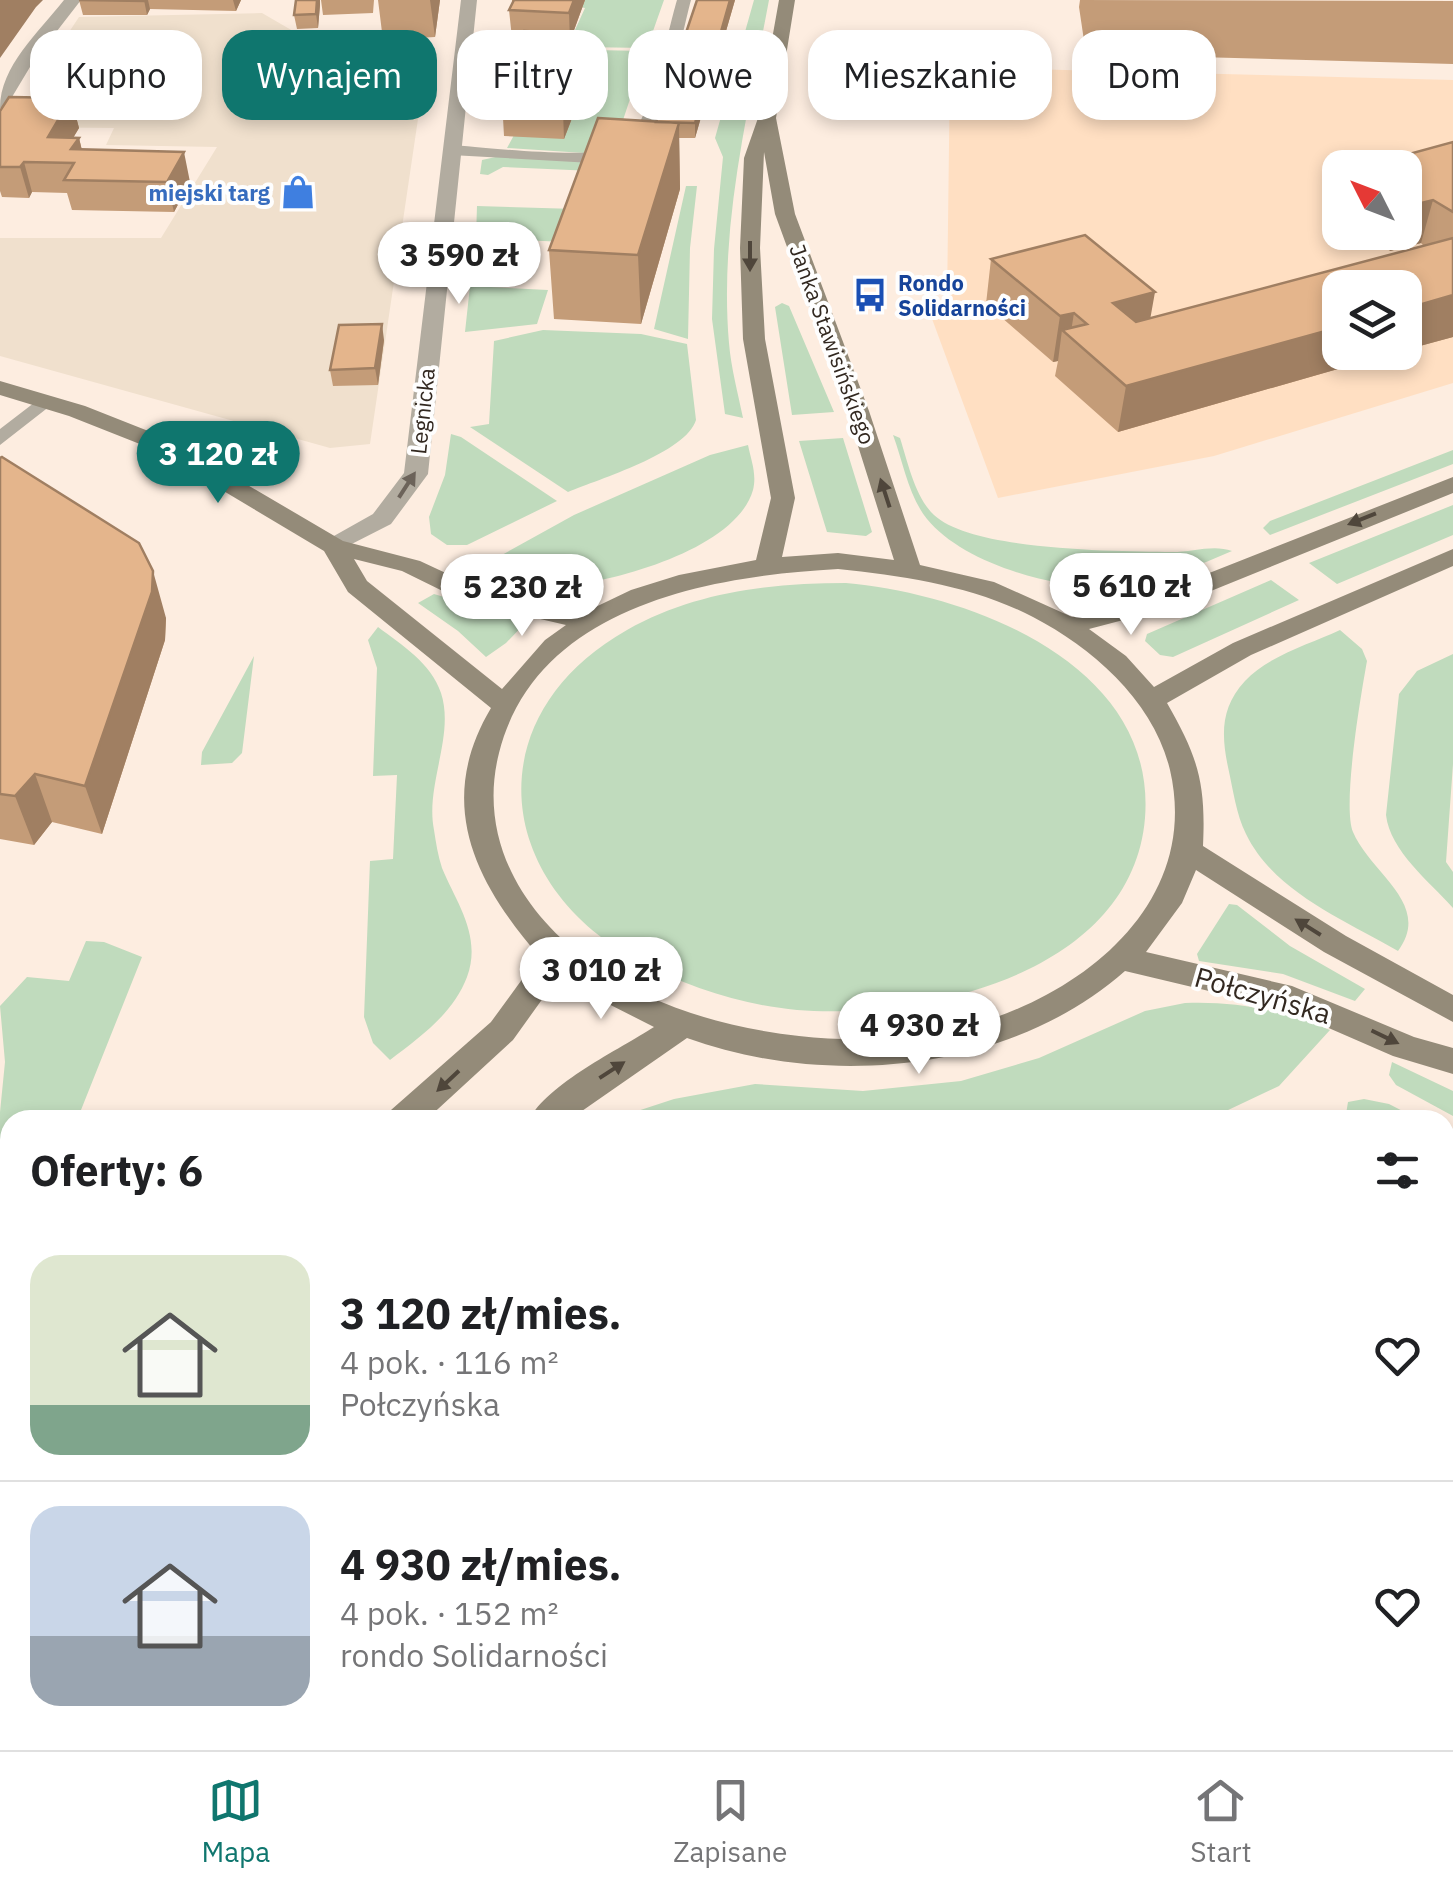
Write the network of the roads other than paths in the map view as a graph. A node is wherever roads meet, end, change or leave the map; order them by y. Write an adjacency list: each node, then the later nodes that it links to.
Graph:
1 (74, 0): 6 (street)
2 (469, 0): 9 (street, Legnicka)
3 (684, 0): 9 (lane)
4 (787, 0): 5 (street, Janka Stawisińskiego)
5 (782, 30)
6 (0, 104)
7 (767, 120): 16 (street, Janka Stawisińskiego, one-way to 16)
8 (768, 120): 17 (street, Janka Stawisińskiego, one-way to 8)
9 (451, 150): 14 (street, Legnicka, one-way to 9)
10 (0, 388): 11 (street)
11 (42, 402): 12 (lane); 14 (street)
12 (0, 439)
13 (1453, 484): 19 (street, one-way to 19)
14 (334, 546): 18 (street); 21 (street)
15 (1453, 556): 20 (street)
16 (768, 563): 17 (street); 18 (street)
17 (909, 568): 19 (street)
18 (588, 622): 21 (street)
19 (1067, 626): 20 (street)
20 (1151, 700): 22 (street)
21 (504, 704): 23 (street)
22 (1190, 852): 24 (street); 25 (street, one-way to 22)
23 (557, 955): 26 (street); 28 (street, one-way to 28)
24 (1125, 958): 26 (street); 27 (street, Połczyńska, one-way to 27)
25 (1453, 1010)
26 (682, 1025): 29 (street, one-way to 26)
27 (1453, 1061)
28 (414, 1110)
29 (558, 1110)

